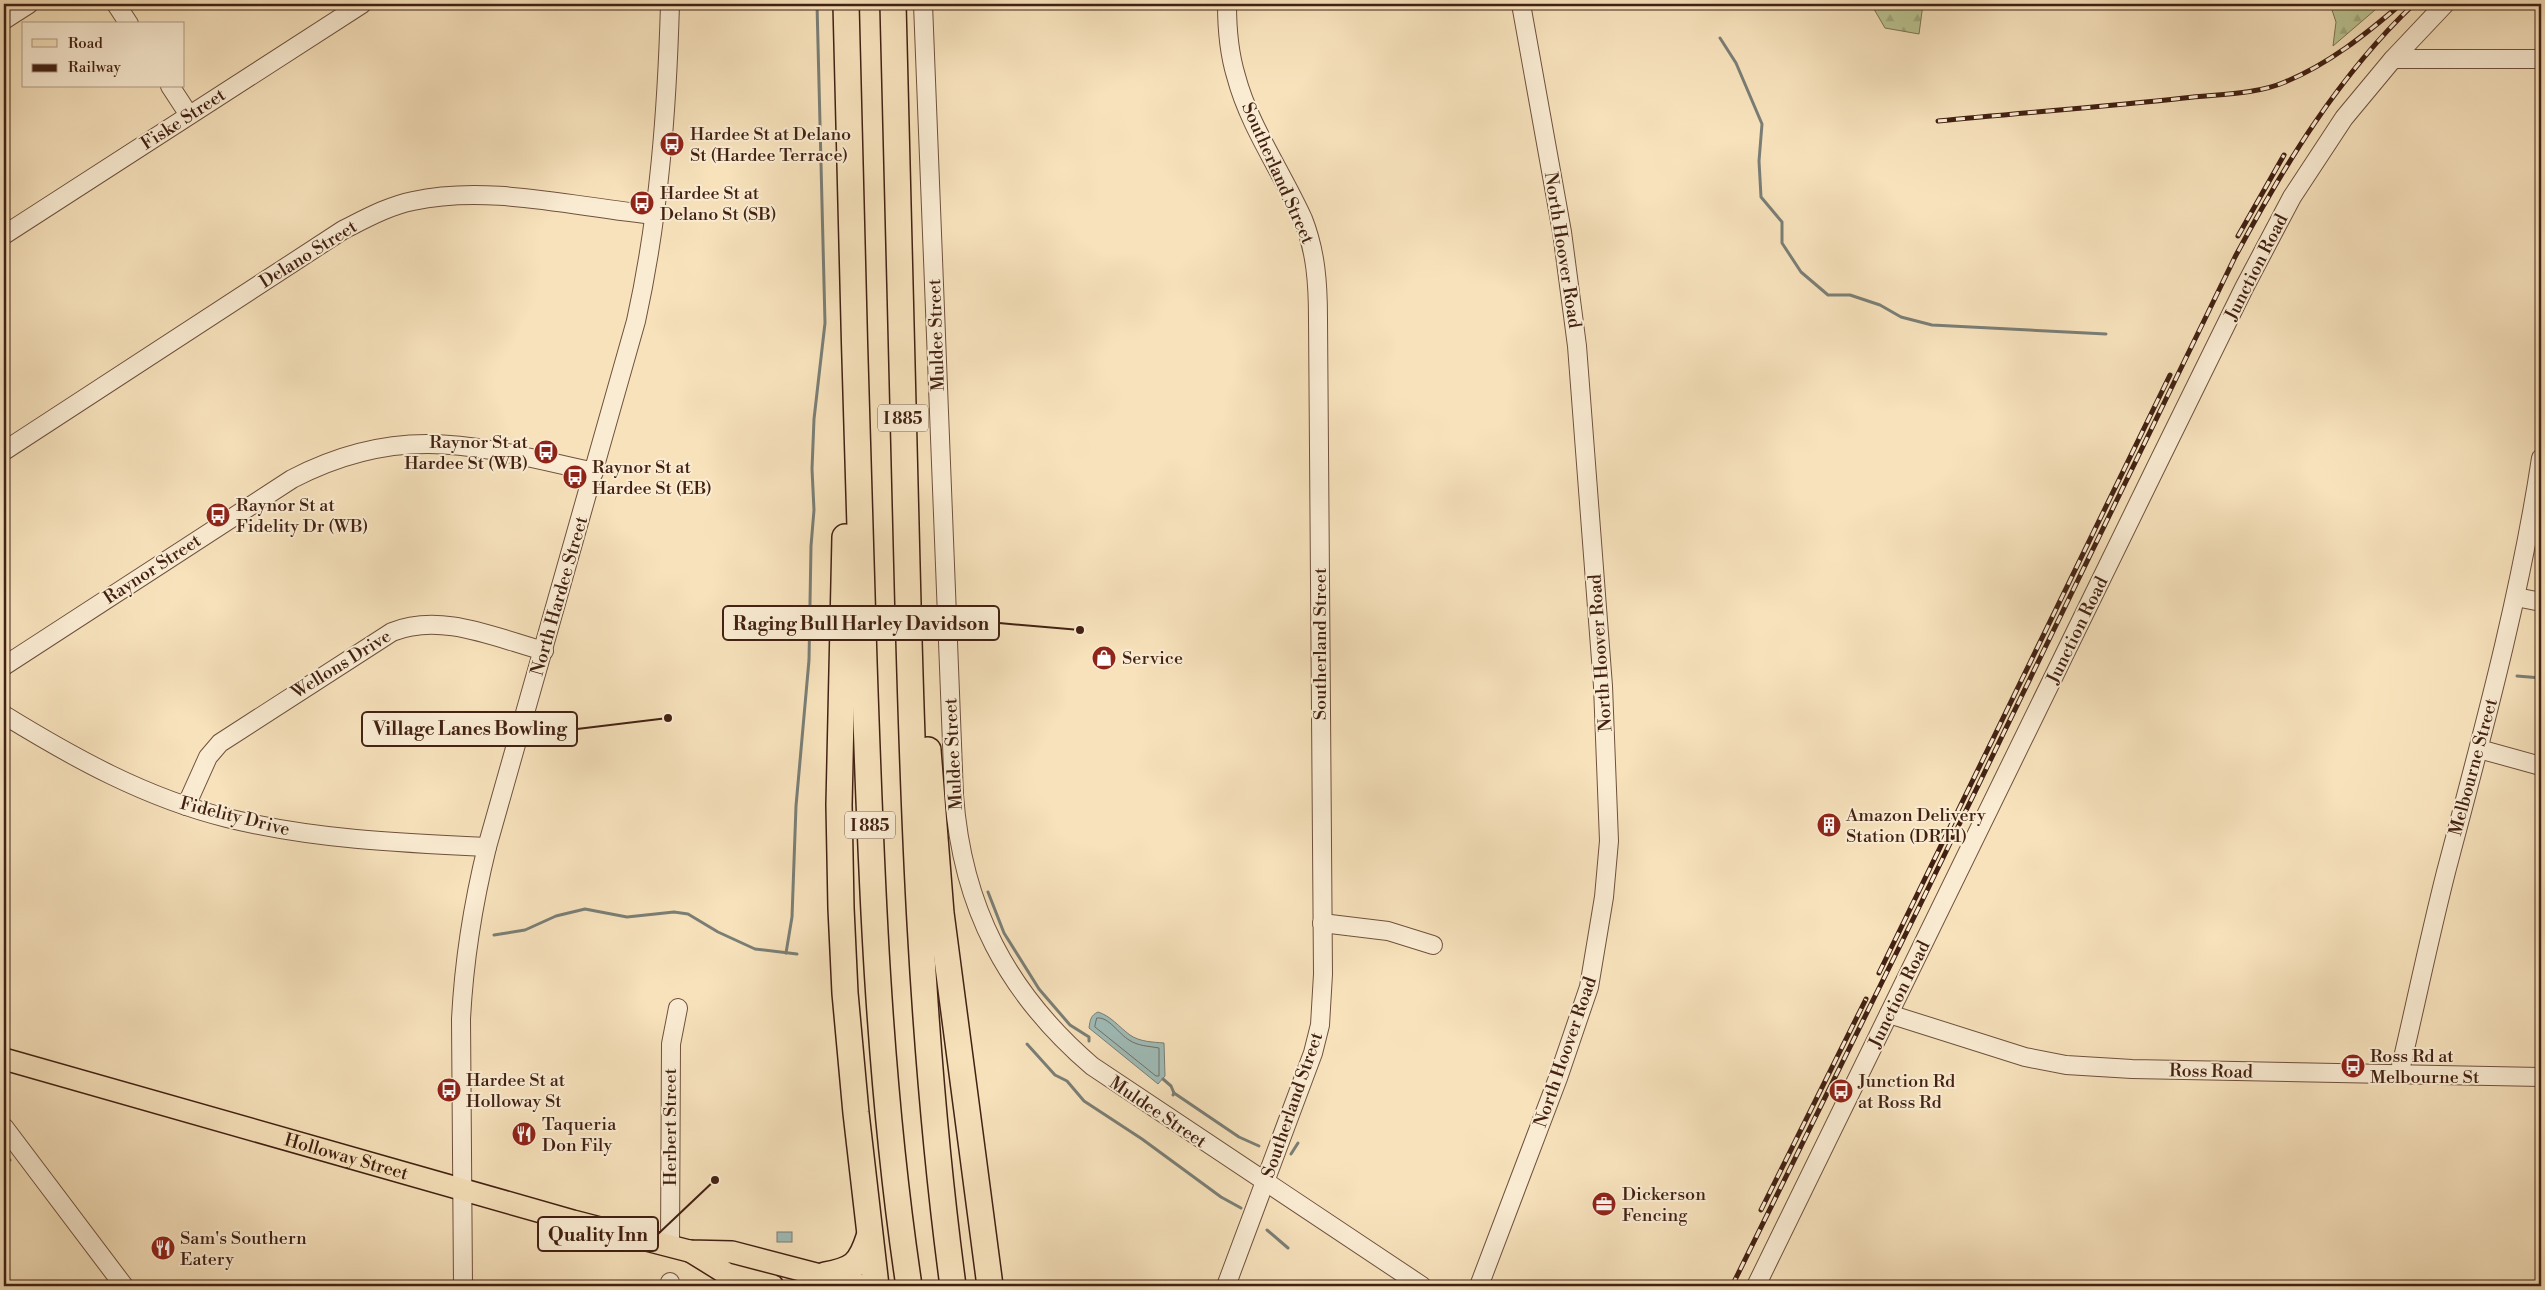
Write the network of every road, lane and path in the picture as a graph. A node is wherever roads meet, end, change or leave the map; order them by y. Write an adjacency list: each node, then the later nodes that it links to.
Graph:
1 (29, 4): 11 (street)
2 (116, 4): 12 (street)
3 (362, 4): 16 (street, Fiske Street)
4 (670, 4): 17 (street, North Hardee Street)
5 (846, 4): 19 (highway, I 885)
6 (893, 4): 25 (highway, I 885)
7 (923, 4): 43 (street, Muldee Street)
8 (1227, 4): 33 (street, Southerland Street)
9 (1521, 4): 58 (street, North Hoover Road)
10 (2445, 4): 13 (street, Junction Road)
11 (4, 20)
12 (128, 22)
13 (2393, 59): 14 (street); 36 (street, Junction Road)
14 (2541, 59)
15 (171, 88): 16 (street)
16 (189, 115): 18 (street, Fiske Street)
17 (656, 216): 20 (street, Delano Street); 22 (street, North Hardee Street)
18 (4, 236)
19 (855, 370): 45 (highway); 48 (highway, I 885)
20 (4, 451)
21 (2541, 458): 23 (street, Melbourne Street)
22 (594, 472): 26 (street, North Hardee Street); 27 (street, Raynor Street)
23 (2516, 597): 24 (street); 29 (street, Melbourne Street)
24 (2541, 602)
25 (908, 607): 54 (highway, I 885); 55 (highway)
26 (544, 651): 31 (street, Wellons Drive); 32 (street, North Hardee Street)
27 (4, 666)
28 (4, 715): 31 (street, Fidelity Drive)
29 (2479, 749): 30 (street); 40 (street, Melbourne Street)
30 (2541, 766)
31 (186, 806): 32 (street, Fidelity Drive)
32 (487, 847): 44 (street, North Hardee Street)
33 (1322, 923): 34 (street); 43 (street, Southerland Street)
34 (1433, 945)
35 (678, 1008): 46 (street, Herbert Street)
36 (1889, 1014): 40 (street, Ross Road); 59 (street, Junction Road)
37 (4, 1058): 38 (main road, Holloway Street)
38 (24, 1064): 39 (main road); 44 (main road, Holloway Street)
39 (4, 1072)
40 (2399, 1075): 41 (street, Ross Road)
41 (2541, 1077)
42 (4, 1126): 49 (street)
43 (1266, 1183): 56 (street, Southerland Street); 57 (street, Muldee Street)
44 (462, 1189): 46 (main road, Holloway Street); 50 (street, North Hardee Street)
45 (869, 1237): 47 (highway); 53 (highway)
46 (680, 1249): 47 (main road, Holloway Street); 51 (main road, Holloway Street)
47 (824, 1274): 52 (main road, Holloway Street)
48 (908, 1283)
49 (124, 1286)
50 (463, 1286)
51 (773, 1286)
52 (862, 1286)
53 (876, 1286)
54 (953, 1286)
55 (990, 1286)
56 (1226, 1286)
57 (1422, 1286)
58 (1479, 1286)
59 (1756, 1286)

